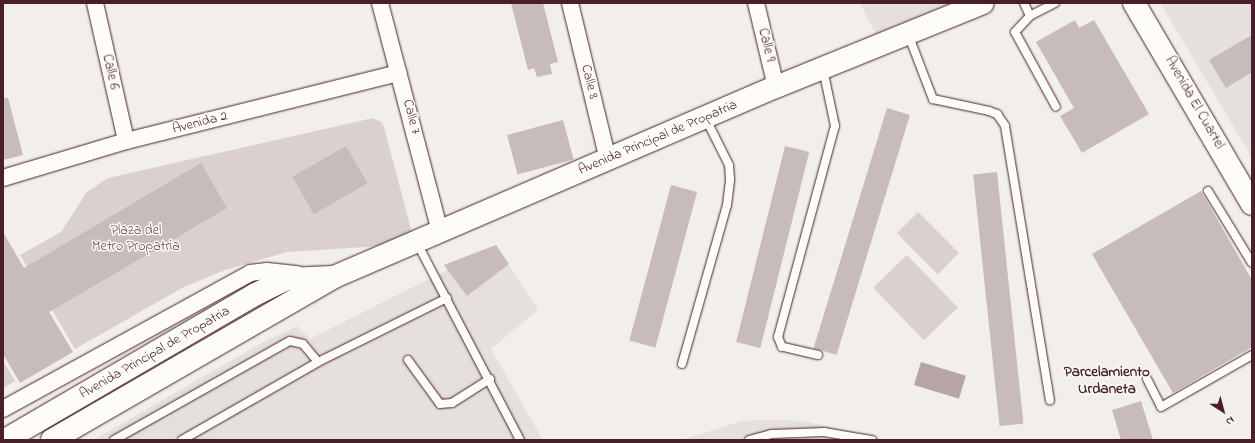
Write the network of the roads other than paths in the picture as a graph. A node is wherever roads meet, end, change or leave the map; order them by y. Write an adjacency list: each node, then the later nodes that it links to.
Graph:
1 (95, 3): 16 (street, Calle 6)
2 (380, 3): 12 (street, Calle 7)
3 (570, 3): 17 (street, Calle 8)
4 (756, 3): 13 (street, Calle 9)
5 (983, 3): 10 (main road, Avenida Principal de Propatria)
6 (1024, 3): 9 (lane)
7 (1055, 3): 9 (lane)
8 (1134, 3): 20 (main road, Avenida El Cuartel)
9 (1030, 16): 14 (lane)
10 (908, 34): 11 (main road, Avenida Principal de Propatria); 35 (lane)
11 (822, 68): 13 (main road, Avenida Principal de Propatria); 28 (lane)
12 (399, 73): 16 (street, Avenida 2); 21 (street, Calle 7)
13 (776, 87): 15 (main road, Avenida Principal de Propatria)
14 (1056, 107)
15 (706, 119): 17 (main road, Avenida Principal de Propatria); 32 (lane)
16 (126, 141): 18 (street, Avenida 2)
17 (608, 160): 21 (main road, Avenida Principal de Propatria)
18 (3, 178)
19 (1208, 191): 23 (lane)
20 (1252, 204)
21 (440, 231): 22 (main road, Avenida Principal de Propatria)
22 (417, 242): 26 (main road, Avenida Principal de Propatria); 27 (lane)
23 (1249, 252): 24 (lane)
24 (1252, 263)
25 (308, 276): 26 (main road, Avenida Principal de Propatria); 36 (street, Avenida Principal de Propatria); 37 (main road, Avenida Principal de Propatria)
26 (334, 277): 38 (main road, Avenida Principal de Propatria)
27 (447, 298): 31 (lane); 33 (lane)
28 (818, 355)
29 (1252, 355): 34 (lane)
30 (408, 360): 33 (lane)
31 (318, 362): 39 (lane); 40 (lane)
32 (682, 364)
33 (490, 379): 41 (lane)
34 (1146, 379)
35 (1050, 400)
36 (3, 409)
37 (5, 440)
38 (52, 440)
39 (114, 440)
40 (182, 440)
41 (520, 440)
42 (749, 440): 43 (lane)
43 (872, 440)

